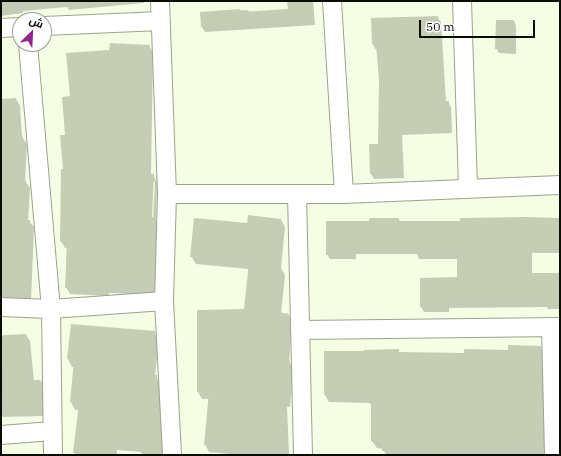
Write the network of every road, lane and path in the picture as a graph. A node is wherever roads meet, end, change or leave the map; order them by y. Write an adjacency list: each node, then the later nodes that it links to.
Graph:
1 (160, 1): 4 (street)
2 (332, 1): 13 (street)
3 (462, 1): 10 (street)
4 (161, 21): 5 (street); 11 (street)
5 (52, 26)
6 (12, 27): 7 (street)
7 (1, 28)
8 (29, 52): 16 (street)
9 (560, 185): 10 (street)
10 (468, 188): 13 (street)
11 (167, 194): 12 (street); 14 (street)
12 (297, 194): 13 (street); 18 (street)
13 (344, 194)
14 (164, 300): 16 (street); 22 (street)
15 (1, 307): 16 (street)
16 (51, 310): 19 (street)
17 (556, 327): 18 (street); 24 (street)
18 (300, 330): 23 (street)
19 (52, 430): 20 (street); 21 (street)
20 (1, 435)
21 (52, 455)
22 (172, 455)
23 (303, 455)
24 (554, 455)

